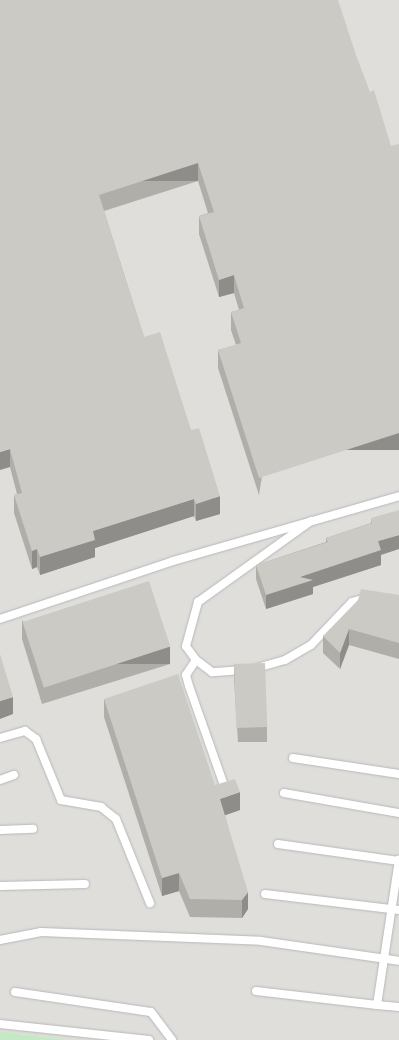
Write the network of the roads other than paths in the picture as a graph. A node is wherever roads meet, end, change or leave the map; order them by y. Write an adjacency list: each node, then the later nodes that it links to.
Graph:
1 (399, 496): 2 (lane)
2 (311, 521): 4 (lane); 5 (lane)
3 (374, 599): 5 (lane)
4 (0, 618)
5 (196, 660): 11 (lane)
6 (0, 738): 21 (lane)
7 (293, 758): 8 (lane)
8 (399, 774)
9 (14, 775): 10 (lane)
10 (0, 780)
11 (226, 791)
12 (284, 793): 13 (lane)
13 (399, 813)
14 (32, 829): 15 (lane)
15 (0, 830)
16 (278, 844): 17 (lane)
17 (399, 860): 22 (lane)
18 (85, 884): 19 (lane)
19 (0, 886)
20 (265, 894): 22 (lane)
21 (150, 903)
22 (395, 910): 24 (lane)
23 (0, 940): 24 (lane)
24 (385, 959): 25 (lane); 28 (lane)
25 (399, 961)
26 (256, 991): 28 (lane)
27 (15, 992): 32 (lane)
28 (377, 1004): 29 (lane)
29 (399, 1008)
30 (0, 1024): 31 (lane)
31 (149, 1040)
32 (172, 1040)

